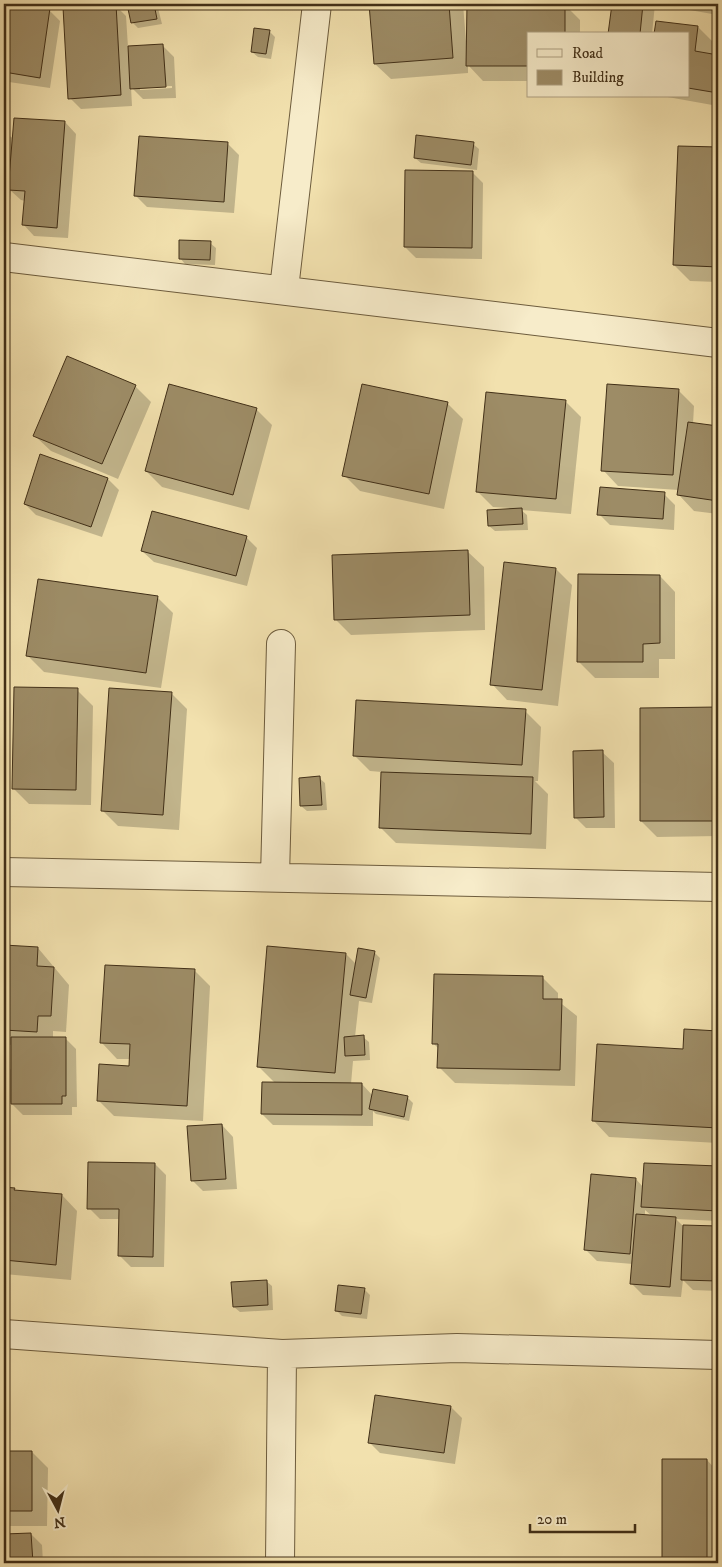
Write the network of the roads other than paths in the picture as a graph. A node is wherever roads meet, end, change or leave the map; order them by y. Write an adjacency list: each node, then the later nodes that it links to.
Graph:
1 (317, 4): 3 (street)
2 (4, 257): 3 (street)
3 (284, 289): 4 (street)
4 (718, 343)
5 (281, 644): 7 (street)
6 (4, 872): 7 (street)
7 (275, 877): 8 (street)
8 (718, 887)
9 (4, 1334): 10 (street)
10 (282, 1354): 11 (street); 12 (street)
11 (718, 1354)
12 (280, 1563)

